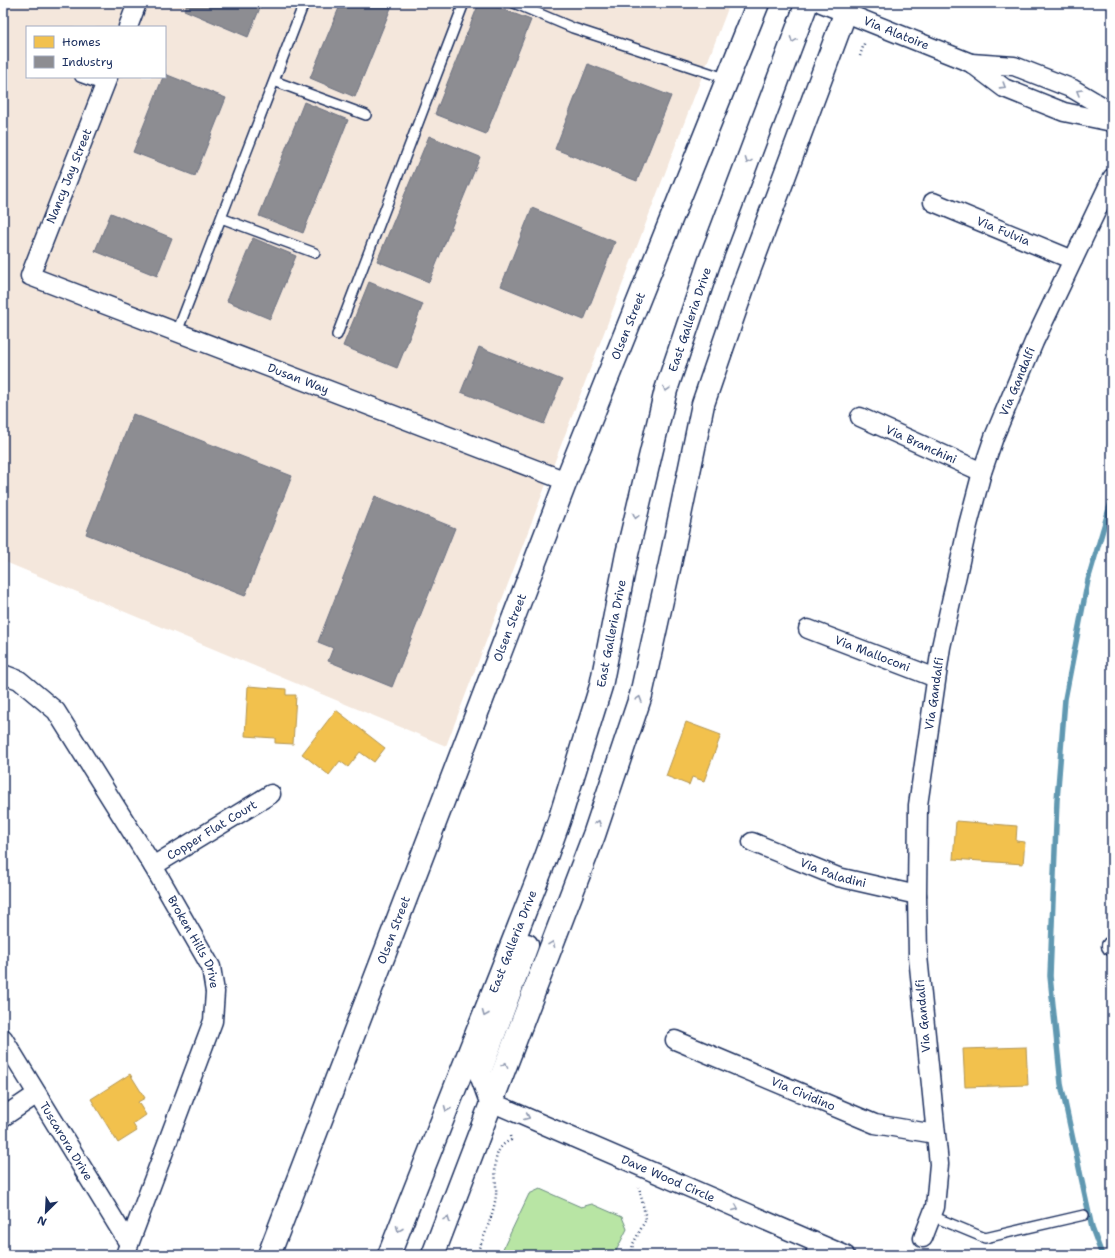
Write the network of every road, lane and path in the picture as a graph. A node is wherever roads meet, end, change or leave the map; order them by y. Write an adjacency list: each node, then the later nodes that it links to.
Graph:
1 (138, 3): 9 (street)
2 (304, 3): 13 (lane)
3 (464, 3): 25 (lane)
4 (514, 3): 12 (lane)
5 (758, 3): 12 (main road, Olsen Street)
6 (807, 3): 35 (main road, East Galleria Drive, one-way to 35)
7 (821, 3): 8 (street, Via Alatoire)
8 (847, 8): 10 (street, Via Alatoire); 40 (main road, one-way to 8)
9 (128, 26)
10 (971, 63): 15 (street, Via Alatoire, one-way to 10); 17 (street, Via Alatoire, one-way to 17)
11 (85, 78): 14 (lane)
12 (728, 79): 28 (main road, Olsen Street)
13 (274, 81): 16 (lane); 20 (lane)
14 (106, 82): 23 (street, Nancy Jay Street)
15 (1112, 112)
16 (366, 114)
17 (1112, 122)
18 (1112, 178): 22 (street, Via Gandalfi)
19 (933, 202): 22 (street, Via Fulvia)
20 (221, 218): 21 (lane); 24 (lane)
21 (315, 254)
22 (1073, 260): 27 (street, Via Gandalfi)
23 (30, 276): 24 (street, Dusan Way)
24 (177, 332): 28 (street, Dusan Way)
25 (337, 335)
26 (860, 417): 27 (street, Via Branchini)
27 (982, 472): 31 (street, Via Gandalfi)
28 (566, 481): 50 (main road, Olsen Street)
29 (808, 629): 31 (street, Via Malloconi)
30 (3, 674): 34 (street, Broken Hills Drive)
31 (936, 678): 36 (street, Via Gandalfi)
32 (271, 794): 34 (street, Copper Flat Court)
33 (752, 842): 36 (street, Via Paladini)
34 (153, 866): 49 (street, Broken Hills Drive)
35 (542, 868): 40 (main road); 51 (main road, East Galleria Drive, one-way to 51)
36 (917, 895): 42 (street, Via Gandalfi)
37 (3, 1038): 39 (street, Tuscarora Drive)
38 (676, 1040): 42 (street, Via Cividino)
39 (37, 1094): 41 (street); 49 (street, Tuscarora Drive)
40 (491, 1102): 48 (street, Dave Wood Circle, one-way to 48); 52 (main road, one-way to 40)
41 (3, 1117)
42 (935, 1134): 46 (street, Via Gandalfi)
43 (510, 1136): 53 (path)
44 (639, 1184): 54 (path)
45 (1084, 1215): 46 (lane)
46 (932, 1216): 47 (street, Via Gandalfi)
47 (923, 1238)
48 (813, 1248): 55 (street, Dave Wood Circle)
49 (127, 1249)
50 (269, 1255)
51 (389, 1255)
52 (433, 1255)
53 (476, 1255)
54 (631, 1255)
55 (845, 1255)

